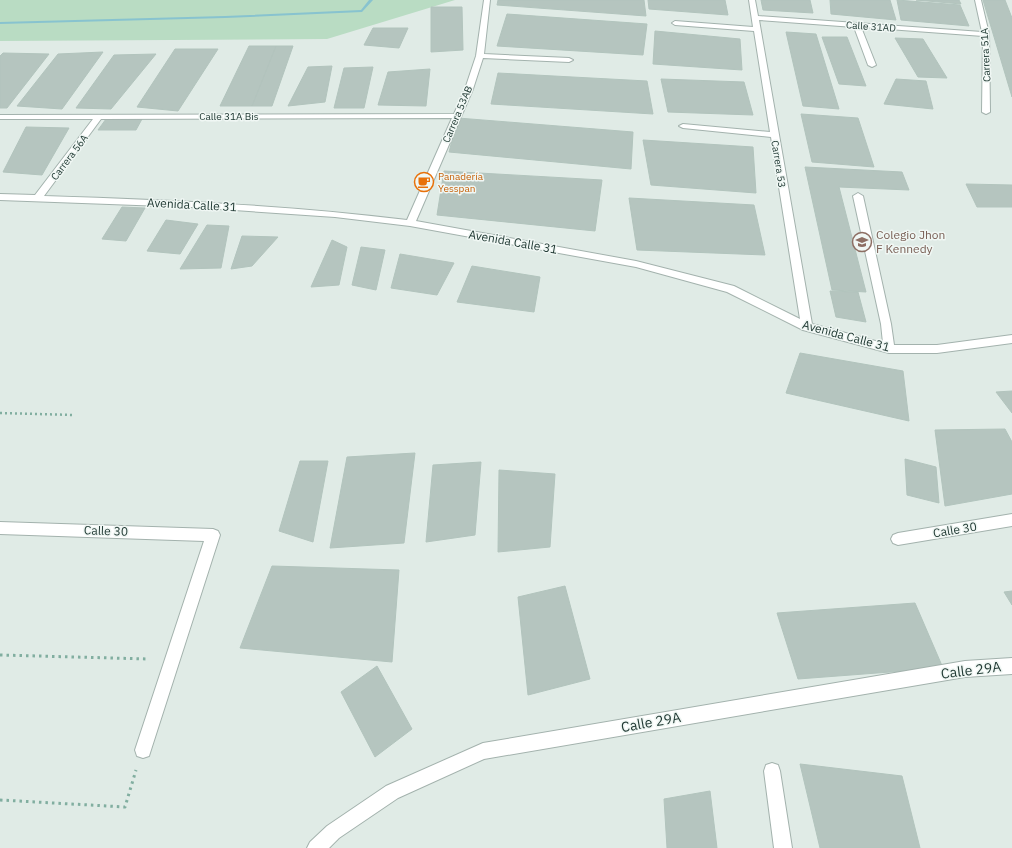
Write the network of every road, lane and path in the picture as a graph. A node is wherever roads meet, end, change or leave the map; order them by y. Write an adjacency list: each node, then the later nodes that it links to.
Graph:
1 (487, 0): 9 (street, Carrera 53AB)
2 (752, 0): 4 (street, Carrera 53)
3 (978, 0): 8 (street, Carrera 51A)
4 (756, 18): 6 (street, Calle 31AD); 7 (street, Carrera 53)
5 (675, 23): 7 (street)
6 (857, 25): 8 (street, Calle 31AD); 11 (street)
7 (758, 30): 17 (street, Carrera 53)
8 (986, 34): 12 (street, Carrera 51A)
9 (480, 56): 10 (street); 13 (street, Carrera 53AB)
10 (570, 60)
11 (872, 65)
12 (986, 112)
13 (457, 116): 15 (street, Calle 31A Bis); 21 (street, Carrera 53AB)
14 (0, 117): 15 (street, Calle 31A Bis)
15 (99, 117): 20 (street, Carrera 56A)
16 (683, 126): 17 (street)
17 (775, 135): 22 (street, Carrera 53)
18 (858, 196): 24 (street)
19 (0, 197): 20 (street, Avenida Calle 31)
20 (38, 198): 21 (street, Avenida Calle 31)
21 (410, 223): 22 (street, Avenida Calle 31)
22 (807, 327): 24 (street, Avenida Calle 31)
23 (1012, 339): 24 (street, Avenida Calle 31)
24 (889, 349)
25 (0, 413): 26 (path)
26 (74, 415)
27 (1012, 520): 29 (street, Calle 30)
28 (0, 528): 31 (street, Calle 30)
29 (898, 539)
30 (0, 655): 31 (path)
31 (173, 660): 33 (street)
32 (1012, 666): 36 (street, Calle 29A)
33 (142, 750): 35 (path)
34 (772, 771): 37 (street)
35 (0, 800)
36 (316, 848)
37 (784, 848)

